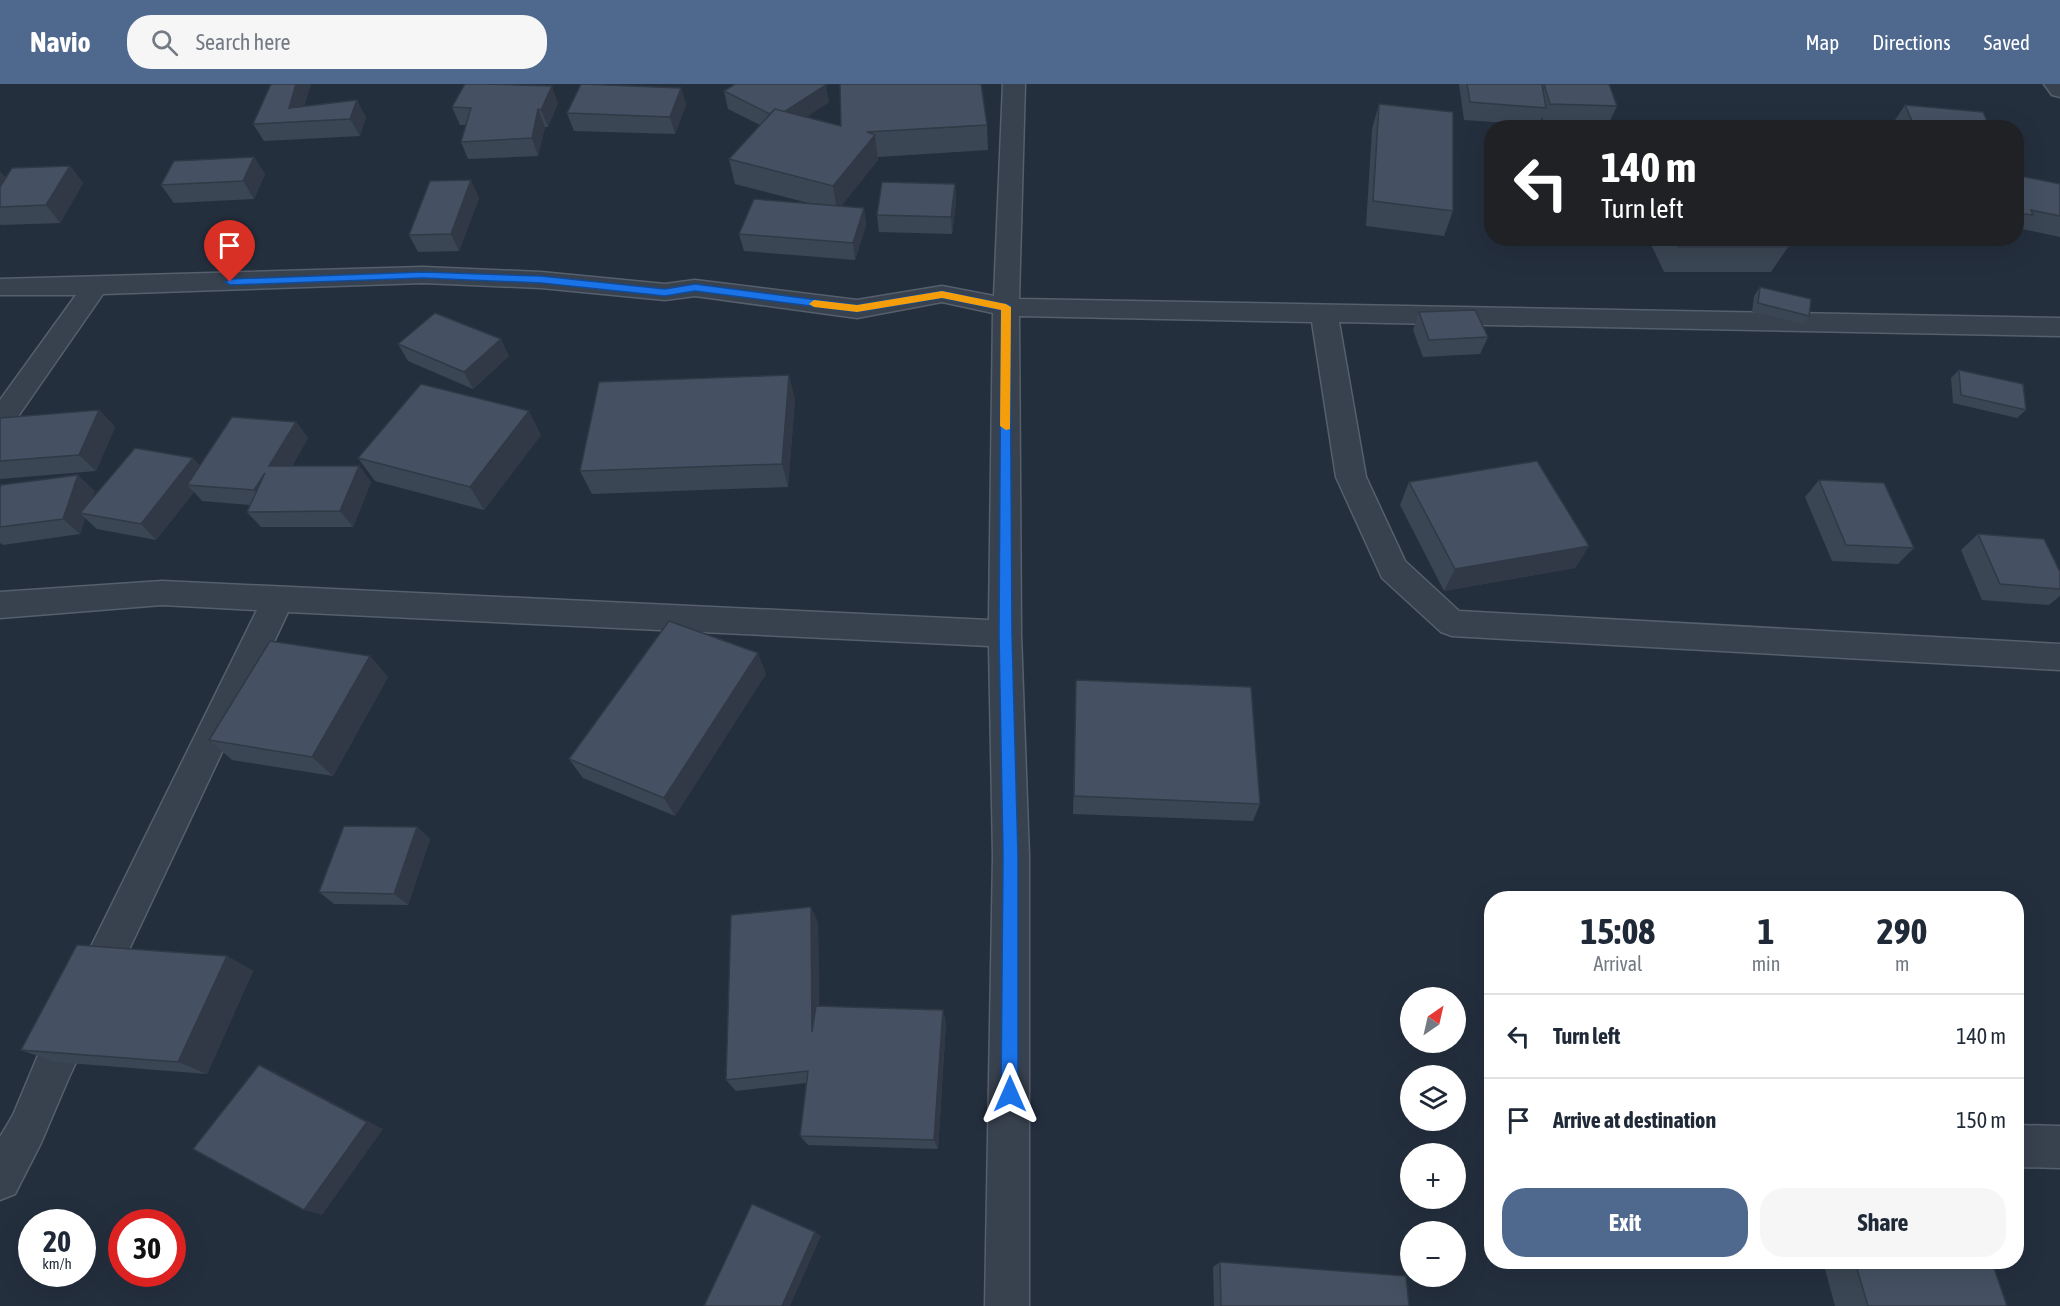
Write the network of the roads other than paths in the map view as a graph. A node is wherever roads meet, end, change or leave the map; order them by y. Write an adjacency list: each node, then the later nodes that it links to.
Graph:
1 (1014, 84): 6 (street)
2 (2055, 84): 3 (street)
3 (2060, 90)
4 (96, 286): 5 (street); 6 (street); 9 (street)
5 (0, 287)
6 (1006, 307): 7 (street); 12 (street)
7 (1324, 313): 8 (street); 13 (street)
8 (2060, 327)
9 (0, 421)
10 (278, 600): 11 (street); 12 (street); 16 (street)
11 (0, 605)
12 (1005, 634): 17 (street)
13 (2060, 657)
14 (2024, 1146): 15 (street)
15 (2060, 1147)
16 (0, 1179)
17 (1007, 1306)

